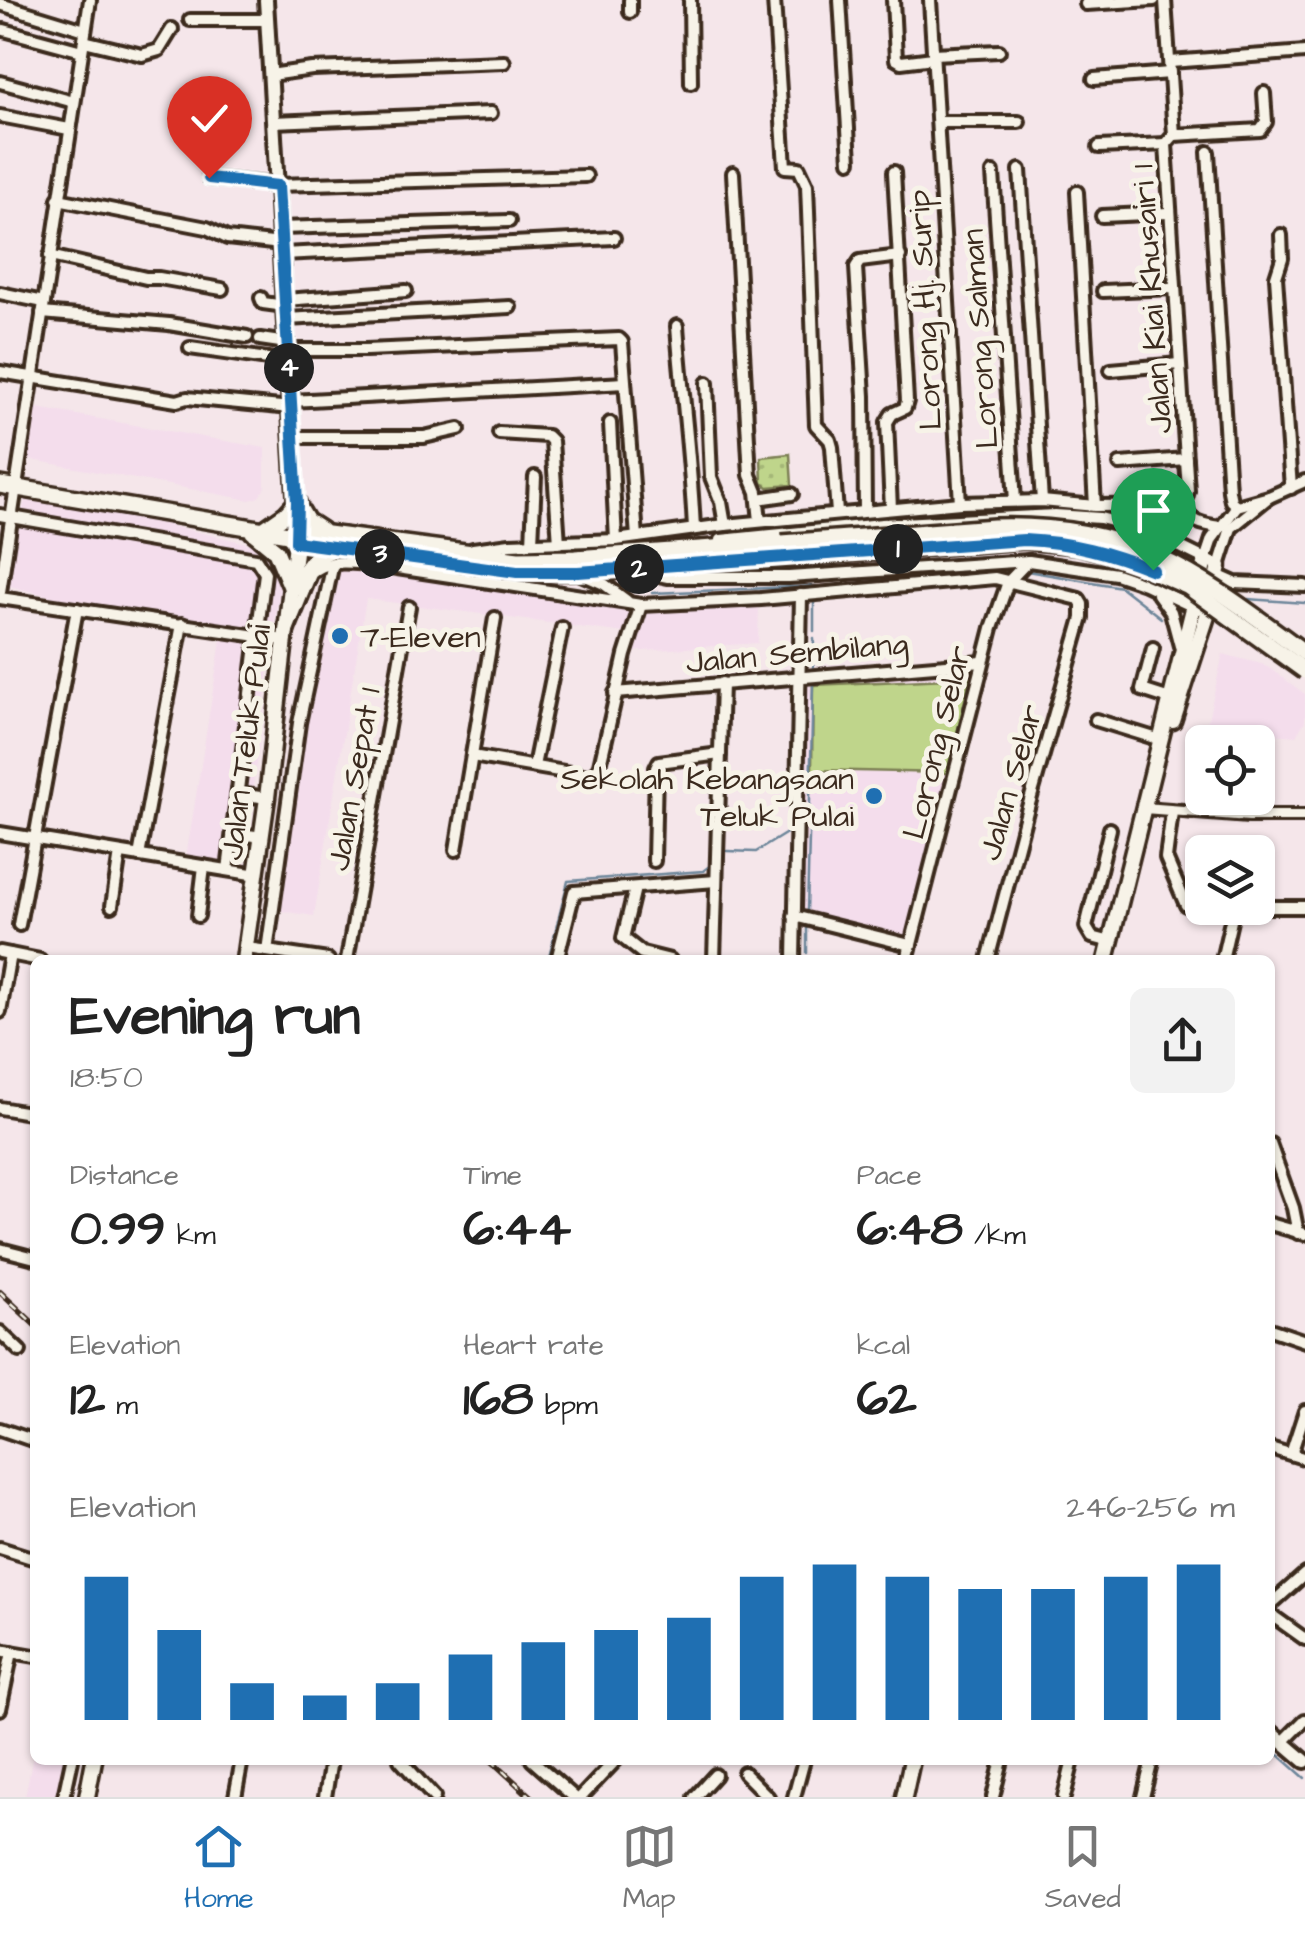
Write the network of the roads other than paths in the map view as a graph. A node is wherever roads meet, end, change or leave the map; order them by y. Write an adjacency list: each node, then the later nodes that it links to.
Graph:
1 (90, 0): 17 (street)
2 (252, 0): 3 (street)
3 (266, 0): 14 (street)
4 (690, 0): 26 (street)
5 (774, 0): 101 (street)
6 (840, 0): 38 (street)
7 (892, 0): 20 (street)
8 (930, 0): 20 (street, Lorong Hj. Surip)
9 (1154, 0): 12 (street)
10 (1166, 0): 22 (street, Jalan Kiai Khusairi 1)
11 (0, 4): 17 (street)
12 (1086, 4)
13 (190, 20): 14 (street)
14 (267, 20): 23 (street)
15 (172, 29): 17 (street)
16 (4, 30): 17 (street)
17 (84, 41): 28 (street)
18 (999, 51): 20 (street)
19 (1305, 52): 22 (street)
20 (933, 56): 31 (street, Lorong Hj. Surip)
21 (504, 62): 23 (street)
22 (1170, 68): 24 (street); 35 (street, Jalan Kiai Khusairi 1)
23 (270, 76): 32 (street)
24 (1094, 79)
25 (0, 82): 28 (street)
26 (691, 83)
27 (1264, 93): 35 (street)
28 (74, 102): 34 (street)
29 (491, 114): 32 (street)
30 (0, 116): 34 (street)
31 (938, 118): 33 (street); 94 (street, Lorong Hj. Surip)
32 (274, 122): 45 (street)
33 (1019, 122)
34 (69, 128): 47 (street)
35 (1170, 140): 36 (street); 48 (street, Jalan Kiai Khusairi 1)
36 (1099, 148)
37 (1208, 152): 98 (street)
38 (850, 161)
39 (1020, 170): 92 (street)
40 (894, 172): 56 (street)
41 (733, 173): 90 (street)
42 (992, 173): 91 (street, Lorong Salman)
43 (586, 176): 45 (street)
44 (209, 178): 45 (street)
45 (278, 186): 51 (street)
46 (1076, 192): 96 (street)
47 (58, 199): 54 (street); 55 (street)
48 (1168, 213): 49 (street); 58 (street, Jalan Kiai Khusairi 1)
49 (1102, 216)
50 (509, 221): 51 (street)
51 (280, 228): 54 (street)
52 (1281, 235): 87 (street)
53 (614, 238): 54 (street)
54 (282, 249): 65 (street)
55 (50, 256): 57 (street); 64 (street)
56 (900, 256): 99 (street); 100 (street)
57 (222, 288)
58 (1174, 288): 60 (street); 71 (street, Jalan Kiai Khusairi 1)
59 (406, 291): 65 (street)
60 (1103, 291)
61 (0, 293): 64 (street)
62 (261, 298): 65 (street)
63 (510, 307): 65 (street)
64 (43, 308): 67 (street); 74 (street)
65 (285, 308): 70 (street)
66 (676, 326): 109 (street)
67 (247, 337)
68 (260, 339): 70 (street)
69 (190, 348): 70 (street)
70 (288, 352): 75 (street); 77 (street)
71 (1179, 364): 72 (street); 82 (street, Jalan Kiai Khusairi 1)
72 (1111, 370)
73 (0, 372): 74 (street)
74 (33, 377): 77 (street); 86 (street)
75 (625, 383): 77 (street); 111 (street)
76 (708, 383): 104 (street)
77 (291, 405): 81 (street)
78 (610, 423): 112 (street)
79 (459, 429): 81 (street)
80 (499, 433): 114 (street)
81 (293, 437): 93 (street)
82 (1186, 459): 83 (street); 95 (street, Jalan Kiai Khusairi 1)
83 (1120, 464)
84 (535, 477): 113 (street)
85 (1305, 481): 87 (street)
86 (8, 486): 102 (street); 105 (main road)
87 (1291, 488): 89 (street)
88 (792, 494): 90 (street)
89 (1270, 497): 98 (street); 120 (street)
90 (758, 499): 103 (street)
91 (1015, 501): 92 (street); 94 (street)
92 (1042, 501): 96 (street)
93 (297, 503): 108 (main road); 110 (street); 115 (main road)
94 (960, 503): 99 (street)
95 (1184, 505): 97 (street); 106 (street)
96 (1095, 506): 97 (street)
97 (1151, 506): 107 (street)
98 (1237, 506): 106 (street)
99 (891, 509): 100 (street)
100 (865, 511): 101 (street)
101 (837, 513): 103 (street)
102 (6, 516): 126 (street); 137 (street, Jalan Teluk Pulai)
103 (760, 521): 104 (street)
104 (724, 525): 109 (street)
105 (244, 527): 108 (main road); 125 (main road)
106 (1220, 528): 120 (street)
107 (1144, 529): 119 (street); 120 (street)
108 (263, 530): 110 (main road)
109 (694, 530): 111 (street)
110 (294, 535): 115 (main road); 125 (main road, Jalan Teluk Pulai)
111 (636, 537): 112 (street)
112 (616, 540): 114 (street)
113 (532, 543): 114 (street); 117 (street)
114 (559, 543)
115 (334, 548): 117 (main road); 121 (main road); 125 (main road); 128 (street); 138 (street); 150 (street)
116 (782, 551): 119 (main road); 141 (main road, bridge); 143 (main road, bridge)
117 (461, 552): 119 (main road)
118 (1029, 561): 119 (street); 122 (street, Lorong Selar); 123 (street)
119 (632, 562): 121 (main road)
120 (1213, 567): 124 (street); 130 (main road); 133 (main road)
121 (578, 572): 128 (street)
122 (1008, 582): 127 (street); 142 (street, Lorong Selar); 196 (street, Jalan Selar)
123 (1145, 584): 130 (street); 140 (street)
124 (1305, 586)
125 (292, 589): 138 (main road, Jalan Teluk Pulai)
126 (0, 595): 132 (street)
127 (801, 595): 129 (street); 144 (street)
128 (628, 602): 129 (street)
129 (642, 604): 146 (street)
130 (1192, 606): 133 (street); 140 (main road)
131 (408, 607): 190 (street, Jalan Sepat 1)
132 (77, 609): 135 (street); 166 (street)
133 (1208, 613): 155 (main road)
134 (496, 618): 153 (street)
135 (182, 624): 137 (street); 169 (street)
136 (562, 628): 154 (street)
137 (258, 636): 138 (street); 158 (street, Jalan Teluk Pulai)
138 (284, 640): 148 (main road, Jalan Teluk Pulai)
139 (1153, 648): 147 (street)
140 (1181, 651): 147 (main road)
141 (1305, 653)
142 (982, 662): 144 (street, Jalan Sembilang); 185 (street, Lorong Selar)
143 (1305, 671)
144 (798, 675): 145 (street, Jalan Sembilang); 181 (street)
145 (722, 683): 146 (street, Jalan Sembilang); 152 (street)
146 (616, 693): 154 (street)
147 (1170, 699): 151 (main road)
148 (276, 720): 150 (street); 157 (main road, Jalan Teluk Pulai)
149 (1096, 720): 151 (street)
150 (299, 723): 156 (street)
151 (1161, 740): 155 (main road)
152 (720, 754): 170 (street); 174 (street)
153 (472, 756): 154 (street); 167 (street)
154 (534, 766)
155 (1154, 768): 159 (main road)
156 (288, 792): 157 (street); 186 (street)
157 (268, 793): 158 (street); 165 (main road, Jalan Teluk Pulai)
158 (239, 794): 163 (street, Jalan Teluk Pulai)
159 (1144, 808): 160 (street); 184 (main road)
160 (1172, 812): 161 (street); 176 (street)
161 (1305, 816)
162 (1110, 829): 184 (street)
163 (234, 833): 165 (street); 172 (street, Jalan Teluk Pulai)
164 (0, 834): 166 (street)
165 (262, 837): 173 (main road, Jalan Teluk Pulai)
166 (35, 839): 168 (street); 183 (street)
167 (456, 850)
168 (120, 852): 169 (street); 177 (street)
169 (139, 856): 171 (street)
170 (654, 861)
171 (204, 866): 172 (street); 180 (street)
172 (228, 870): 173 (street)
173 (258, 875): 188 (main road, Jalan Teluk Pulai)
174 (716, 881): 175 (street); 193 (street)
175 (635, 888): 191 (street); 192 (street)
176 (1185, 903)
177 (112, 906)
178 (1275, 907): 179 (street)
179 (1305, 907)
180 (198, 916)
181 (794, 916): 185 (street); 194 (street)
182 (1230, 925): 198 (street)
183 (19, 926)
184 (1110, 942): 197 (main road)
185 (910, 945): 195 (street, Lorong Selar)
186 (267, 951): 188 (street); 189 (street)
187 (5, 953): 199 (street); 200 (street)
188 (245, 954)
189 (294, 955)
190 (348, 955)
191 (558, 955)
192 (650, 955)
193 (714, 955)
194 (794, 955)
195 (908, 955)
196 (989, 955)
197 (1107, 955)
198 (1223, 955)
199 (30, 958)
200 (0, 1012)
201 (0, 1108): 202 (street)
202 (30, 1113)
203 (1275, 1158): 205 (street)
204 (1275, 1226): 205 (street)
205 (1301, 1234)
206 (0, 1248): 207 (street)
207 (30, 1257)
208 (1275, 1330): 210 (street)
209 (0, 1332): 211 (street)
210 (1305, 1340)
211 (20, 1352)
212 (1305, 1411): 215 (street)
213 (0, 1429): 214 (street)
214 (30, 1439)
215 (1297, 1456)
216 (0, 1548): 217 (street)
217 (30, 1557)
218 (1305, 1574): 219 (street)
219 (1275, 1600)
220 (1275, 1618): 221 (street)
221 (1305, 1639)
222 (6, 1651): 223 (street)
223 (0, 1709)
224 (1303, 1726): 226 (street)
225 (1275, 1735): 226 (street)
226 (1284, 1742): 227 (street)
227 (1305, 1762)
228 (71, 1765): 243 (street)
229 (93, 1765): 244 (main road)
230 (101, 1765): 245 (main road)
231 (241, 1765): 246 (street)
232 (329, 1765): 247 (street)
233 (405, 1765): 248 (street)
234 (538, 1765): 249 (street)
235 (611, 1765): 249 (street)
236 (803, 1765): 252 (street)
237 (911, 1765): 253 (main road)
238 (1001, 1765): 254 (street)
239 (1072, 1765): 255 (street)
240 (1151, 1765): 256 (street)
241 (744, 1773): 251 (street)
242 (715, 1775): 250 (street)
243 (64, 1797)
244 (87, 1797)
245 (96, 1797)
246 (235, 1797)
247 (325, 1797)
248 (434, 1797)
249 (578, 1797)
250 (695, 1797)
251 (767, 1797)
252 (794, 1797)
253 (904, 1797)
254 (993, 1797)
255 (1064, 1797)
256 (1143, 1797)

